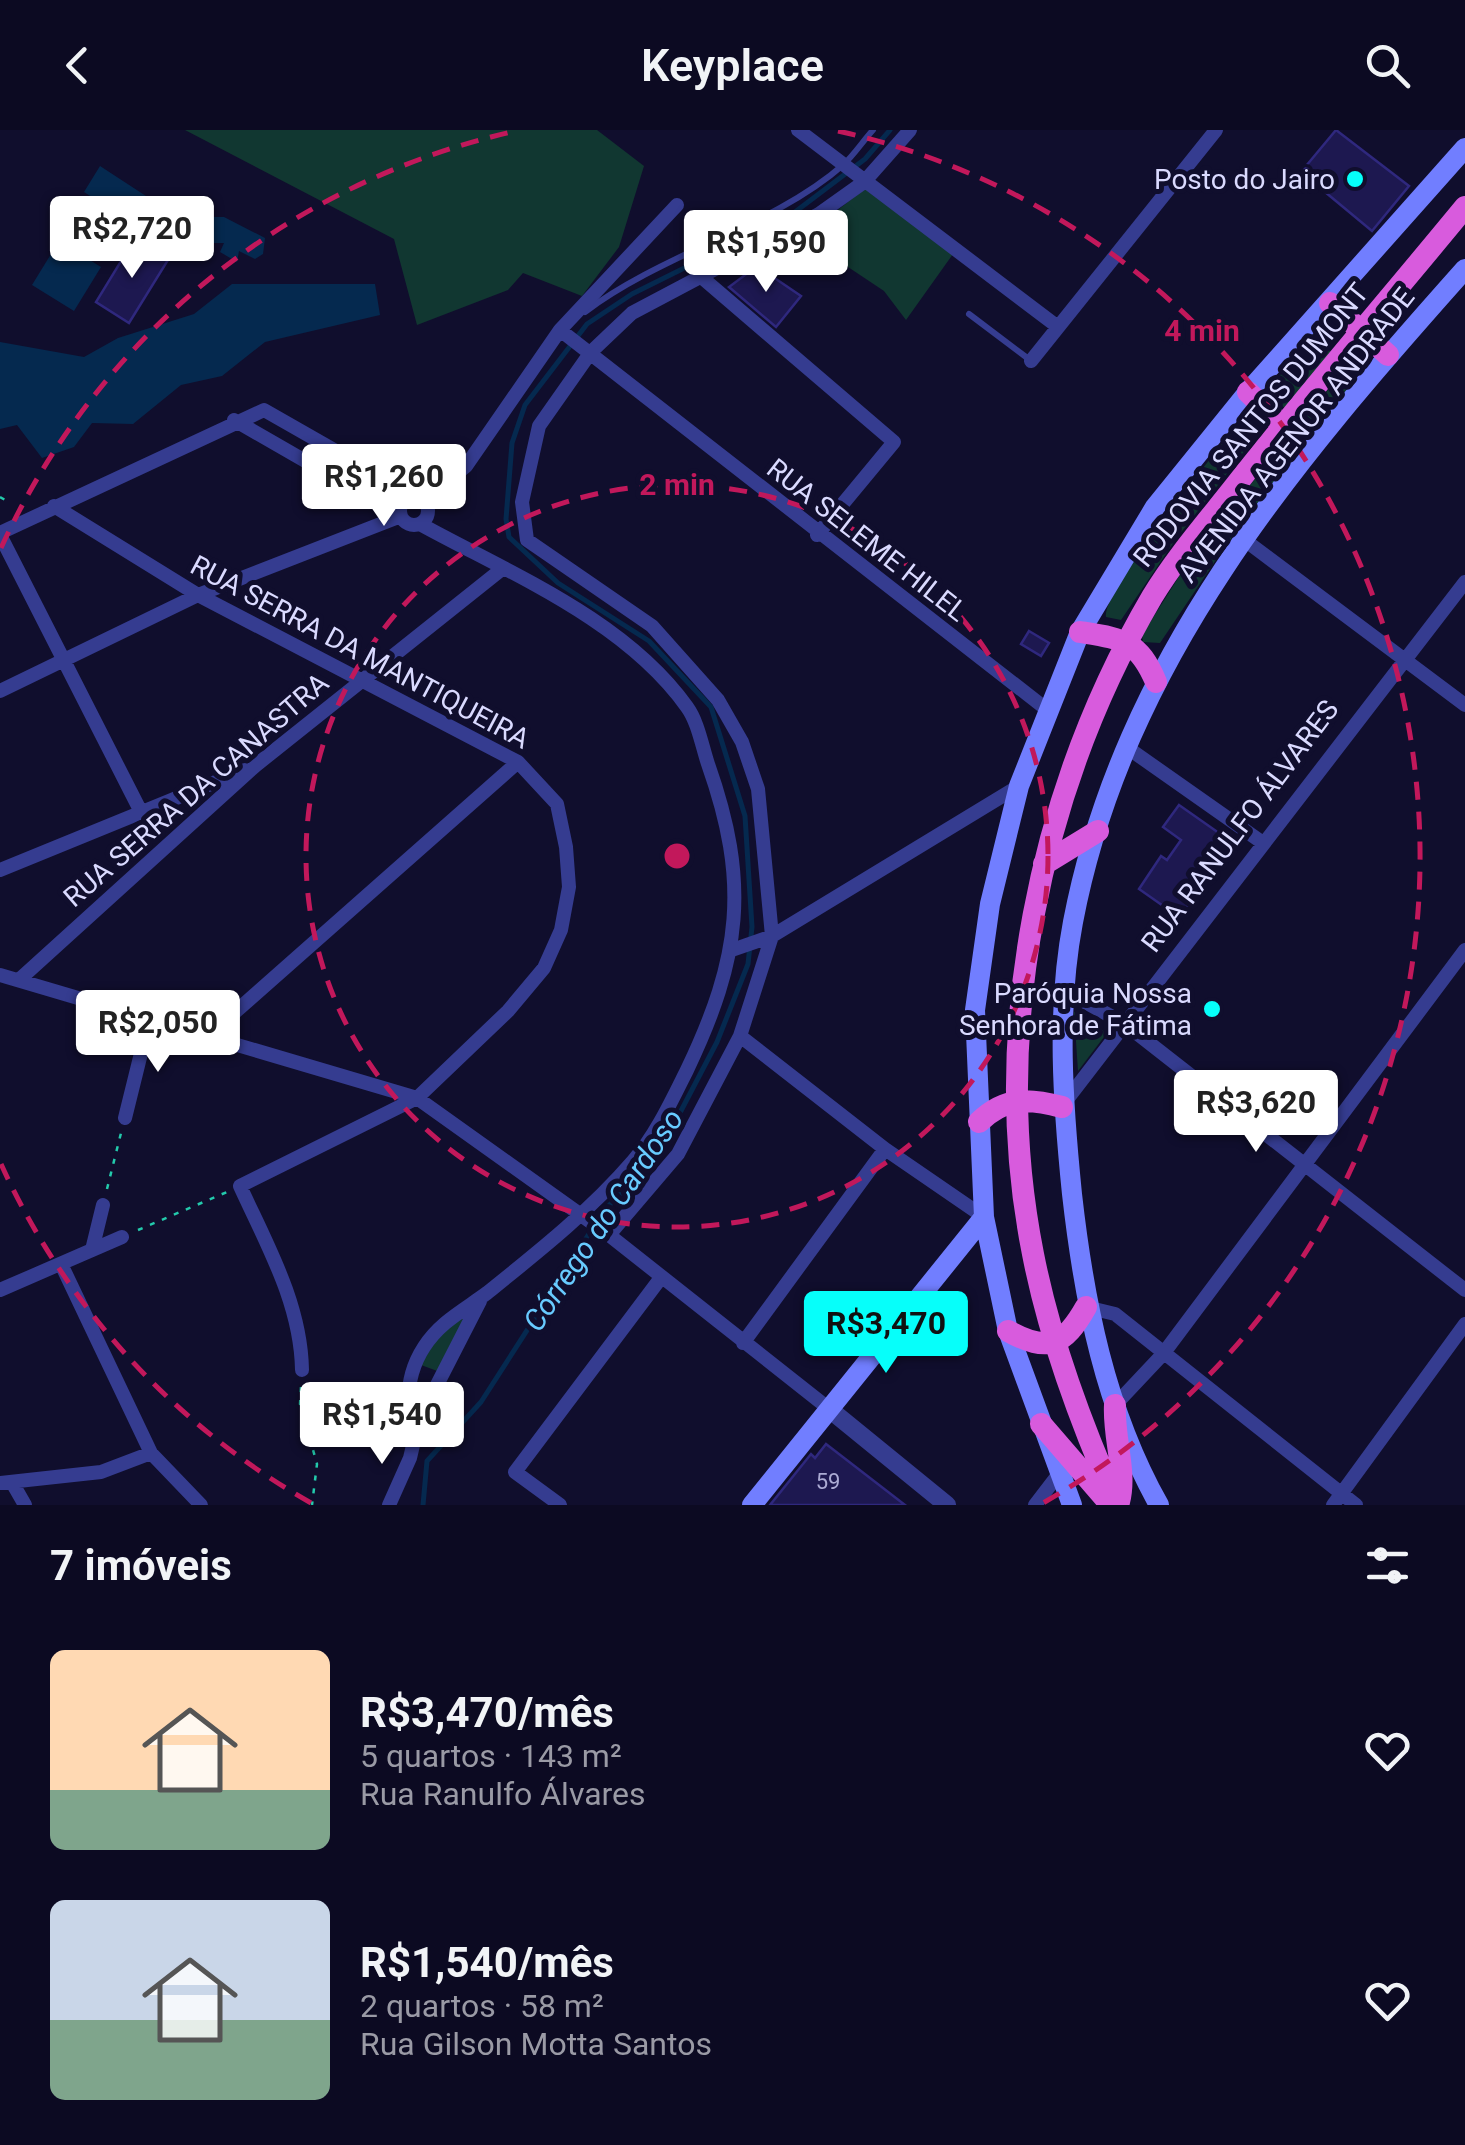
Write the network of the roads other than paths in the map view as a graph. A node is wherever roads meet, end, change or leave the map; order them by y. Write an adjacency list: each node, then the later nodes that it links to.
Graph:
1 (798, 130): 6 (street)
2 (873, 130): 6 (lane)
3 (910, 130): 7 (street)
4 (1216, 130): 14 (street)
5 (1465, 148): 12 (main road, AVENIDA AGENOR ANDRADE)
6 (842, 166): 7 (street); 15 (lane)
7 (864, 182): 11 (street); 14 (street)
8 (677, 205): 15 (street)
9 (1461, 219): 16 (highway, RODOVIA SANTOS DUMONT)
10 (1465, 269): 18 (main road, AVENIDA AGENOR ANDRADE)
11 (699, 275): 17 (street); 28 (street)
12 (1330, 304): 16 (highway); 20 (main road, AVENIDA AGENOR ANDRADE)
13 (969, 314): 19 (lane)
14 (1058, 327): 19 (street)
15 (560, 330): 17 (street, RUA SELEME HILEL); 23 (street)
16 (1363, 332): 18 (highway); 22 (highway, RODOVIA SANTOS DUMONT)
17 (590, 352): 28 (street, RUA SELEME HILEL); 51 (street)
18 (1388, 356): 29 (main road, AVENIDA AGENOR ANDRADE)
19 (1030, 361)
20 (1248, 392): 22 (highway); 33 (main road, AVENIDA AGENOR ANDRADE)
21 (234, 420): 23 (street); 24 (street); 25 (street)
22 (1283, 426): 34 (highway, RODOVIA SANTOS DUMONT)
23 (422, 500): 25 (street); 26 (street)
24 (54, 506): 27 (street); 32 (street, RUA SERRA DA MANTIQUEIRA)
25 (402, 516): 26 (street); 32 (street)
26 (420, 524): 30 (street)
27 (0, 534): 36 (street)
28 (818, 535): 41 (street, RUA SELEME HILEL)
29 (1242, 538): 35 (street); 38 (main road, AVENIDA AGENOR ANDRADE)
30 (502, 569): 37 (street, RUA SERRA DA CANASTRA); 52 (street)
31 (1465, 582): 35 (street, RUA RANULFO ÁLVARES)
32 (198, 595): 36 (street); 37 (street, RUA SERRA DA MANTIQUEIRA)
33 (1080, 632): 34 (highway); 41 (main road, AVENIDA AGENOR ANDRADE)
34 (1129, 642): 38 (highway); 49 (highway, RODOVIA SANTOS DUMONT)
35 (1403, 657): 40 (street); 48 (street, RUA RANULFO ÁLVARES)
36 (64, 661): 39 (street); 46 (street)
37 (360, 680): 43 (street, RUA SERRA DA MANTIQUEIRA); 44 (street, RUA SERRA DA CANASTRA)
38 (1156, 682): 42 (main road, AVENIDA AGENOR ANDRADE)
39 (0, 690)
40 (1465, 706)
41 (1050, 712): 45 (main road, AVENIDA AGENOR ANDRADE)
42 (1126, 746): 47 (main road, AVENIDA AGENOR ANDRADE); 48 (street)
43 (518, 762): 59 (street); 61 (street, RUA SERRA DA MANTIQUEIRA)
44 (255, 766): 46 (street); 55 (street, RUA SERRA DA CANASTRA)
45 (1019, 786): 51 (street); 65 (main road, AVENIDA AGENOR ANDRADE)
46 (140, 810): 50 (street)
47 (1098, 831): 49 (highway); 56 (main road, AVENIDA AGENOR ANDRADE)
48 (1263, 843): 58 (street, RUA RANULFO ÁLVARES)
49 (1044, 864): 62 (highway, RODOVIA SANTOS DUMONT)
50 (0, 870)
51 (772, 936): 52 (street); 60 (street)
52 (732, 950): 69 (street)
53 (1465, 950): 67 (street)
54 (0, 975): 55 (street)
55 (20, 979): 57 (street)
56 (1067, 992): 58 (street); 63 (main road, AVENIDA AGENOR ANDRADE)
57 (150, 1021): 59 (street); 64 (street)
58 (1125, 1024): 63 (street, RUA RANULFO ÁLVARES); 67 (street)
59 (208, 1036): 61 (street)
60 (740, 1036): 66 (street); 71 (street)
61 (417, 1098): 69 (street); 85 (street, RUA SERRA DA MANTIQUEIRA)
62 (1018, 1100): 63 (highway); 65 (highway); 83 (highway, RODOVIA SANTOS DUMONT)
63 (1062, 1106): 79 (main road, AVENIDA AGENOR ANDRADE)
64 (125, 1118)
65 (979, 1122): 70 (main road, AVENIDA AGENOR ANDRADE)
66 (885, 1149): 70 (street); 82 (street)
67 (1302, 1163): 77 (street); 84 (street)
68 (103, 1205): 73 (street)
69 (582, 1215): 71 (street); 78 (street)
70 (984, 1217): 81 (main road, AVENIDA AGENOR ANDRADE); 87 (main road)
71 (609, 1236): 75 (street)
72 (122, 1237): 73 (street)
73 (92, 1250): 74 (street)
74 (62, 1266): 76 (street); 90 (street)
75 (660, 1278): 82 (street); 97 (street)
76 (0, 1290)
77 (1465, 1290)
78 (482, 1296): 89 (street); 89 (street)
79 (1086, 1307): 83 (highway); 84 (street); 86 (main road, AVENIDA AGENOR ANDRADE)
80 (1465, 1324): 93 (street)
81 (1008, 1331): 83 (highway); 88 (main road, AVENIDA AGENOR ANDRADE)
82 (743, 1343): 87 (street)
83 (1056, 1343): 102 (highway, RODOVIA SANTOS DUMONT)
84 (1163, 1354): 86 (street); 93 (street)
85 (302, 1370)
86 (1115, 1405): 102 (highway); 103 (main road, AVENIDA AGENOR ANDRADE)
87 (828, 1408): 98 (main road); 99 (street)
88 (1041, 1424): 91 (main road, AVENIDA AGENOR ANDRADE); 102 (highway)
89 (414, 1441): 96 (street)
90 (151, 1452): 92 (street); 95 (street)
91 (1058, 1476): 100 (street); 101 (main road, AVENIDA AGENOR ANDRADE)
92 (6, 1483): 94 (street)
93 (1337, 1499): 104 (street)
94 (25, 1505)
95 (201, 1505)
96 (388, 1505)
97 (560, 1505)
98 (752, 1505)
99 (947, 1505)
100 (1035, 1505)
101 (1072, 1505)
102 (1116, 1505)
103 (1159, 1505)
104 (1356, 1505)

